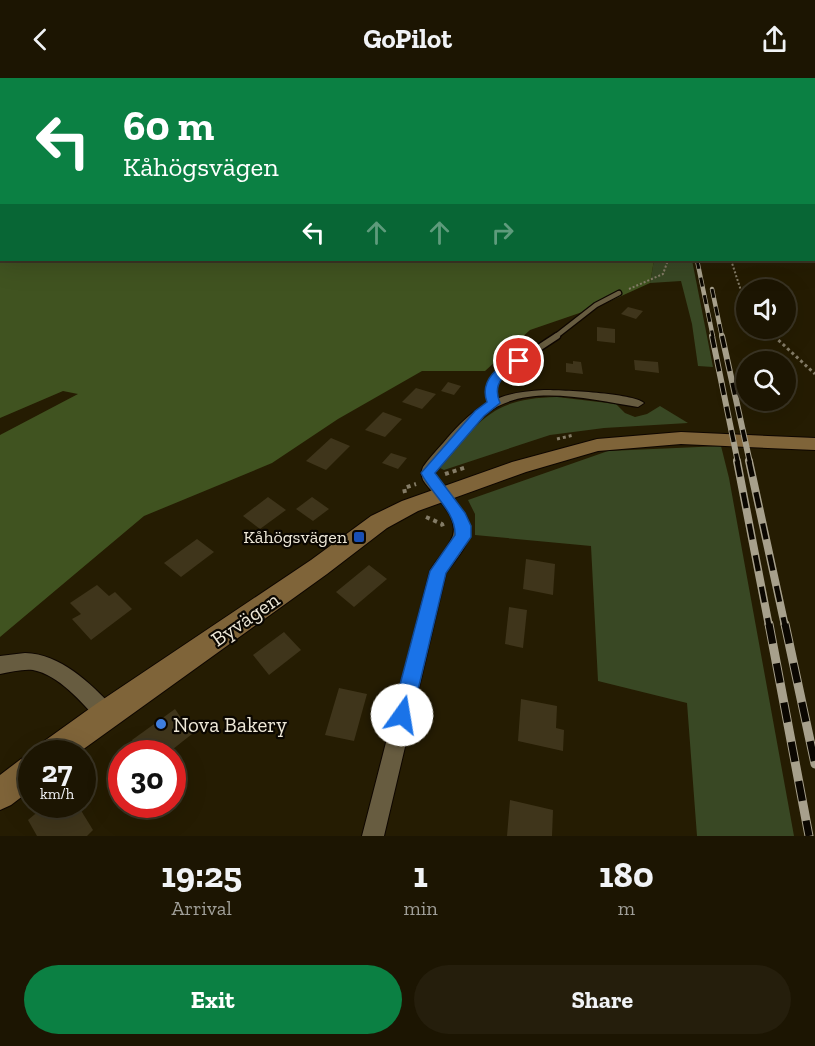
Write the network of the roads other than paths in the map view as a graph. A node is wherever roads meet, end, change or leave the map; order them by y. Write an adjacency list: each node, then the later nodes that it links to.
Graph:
1 (619, 293): 2 (lane)
2 (493, 403): 3 (street); 5 (street)
3 (638, 403)
4 (815, 444): 5 (street)
5 (441, 494): 7 (street, Byvägen); 11 (street)
6 (0, 664): 7 (street)
7 (106, 714): 8 (street, Byvägen)
8 (71, 740)
9 (18, 780): 10 (street)
10 (0, 794)
11 (373, 836)

